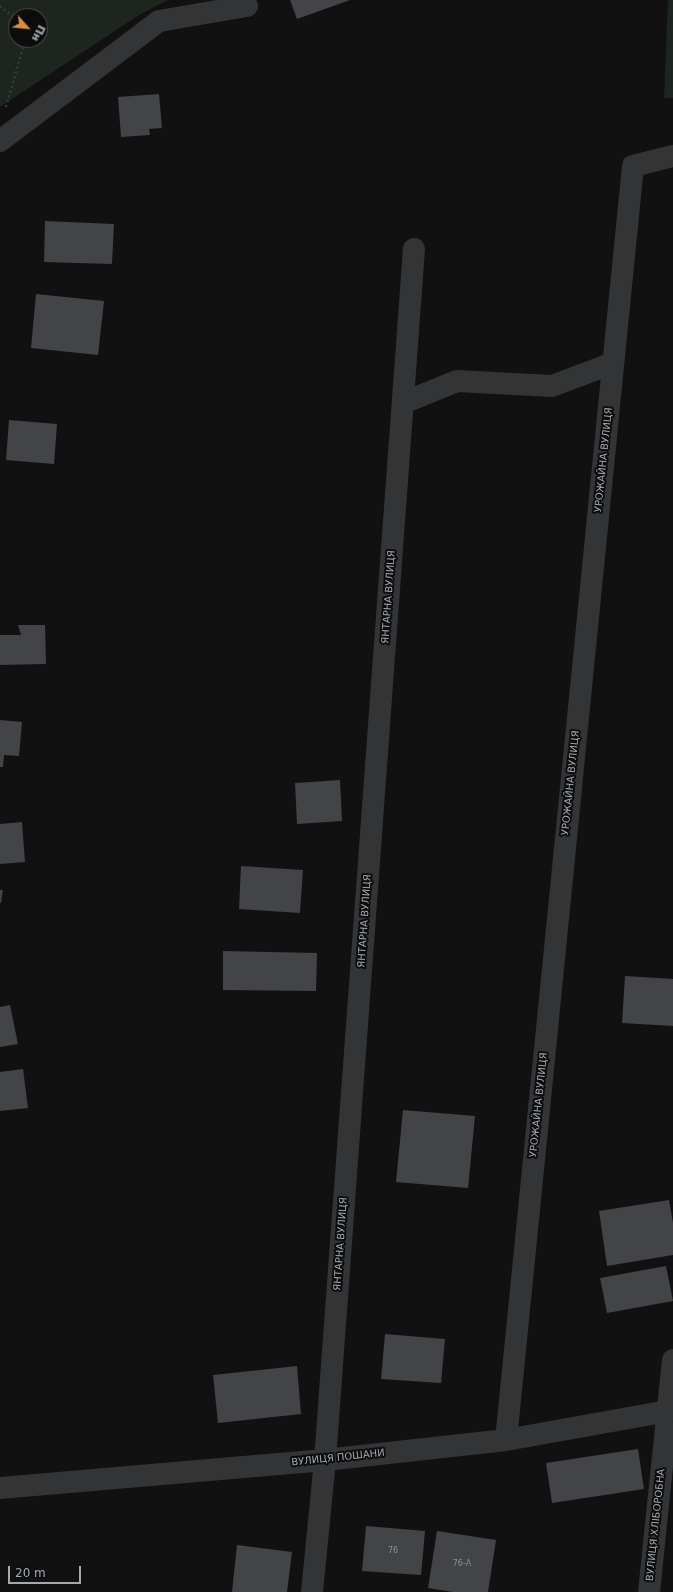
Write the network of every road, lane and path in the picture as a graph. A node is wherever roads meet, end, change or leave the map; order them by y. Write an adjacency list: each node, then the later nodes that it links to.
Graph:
1 (0, 6): 3 (path)
2 (247, 6): 6 (street)
3 (8, 12)
4 (23, 48): 5 (path)
5 (4, 114)
6 (0, 141)
7 (673, 156): 9 (street, УРОЖАЙНА ВУЛИЦЯ)
8 (414, 249): 10 (street, ЯНТАРНА ВУЛИЦЯ)
9 (613, 362): 10 (street); 13 (street, УРОЖАЙНА ВУЛИЦЯ)
10 (403, 403): 14 (street, ЯНТАРНА ВУЛИЦЯ)
11 (673, 1360): 12 (street)
12 (671, 1410): 13 (street, ВУЛИЦЯ ПОШАНИ); 17 (street, ВУЛИЦЯ ХЛІБОРОБНА)
13 (506, 1440): 14 (street, ВУЛИЦЯ ПОШАНИ)
14 (325, 1460): 15 (street, ВУЛИЦЯ ПОШАНИ); 16 (street, ЯНТАРНА ВУЛИЦЯ)
15 (0, 1488)
16 (312, 1592)
17 (649, 1592)

